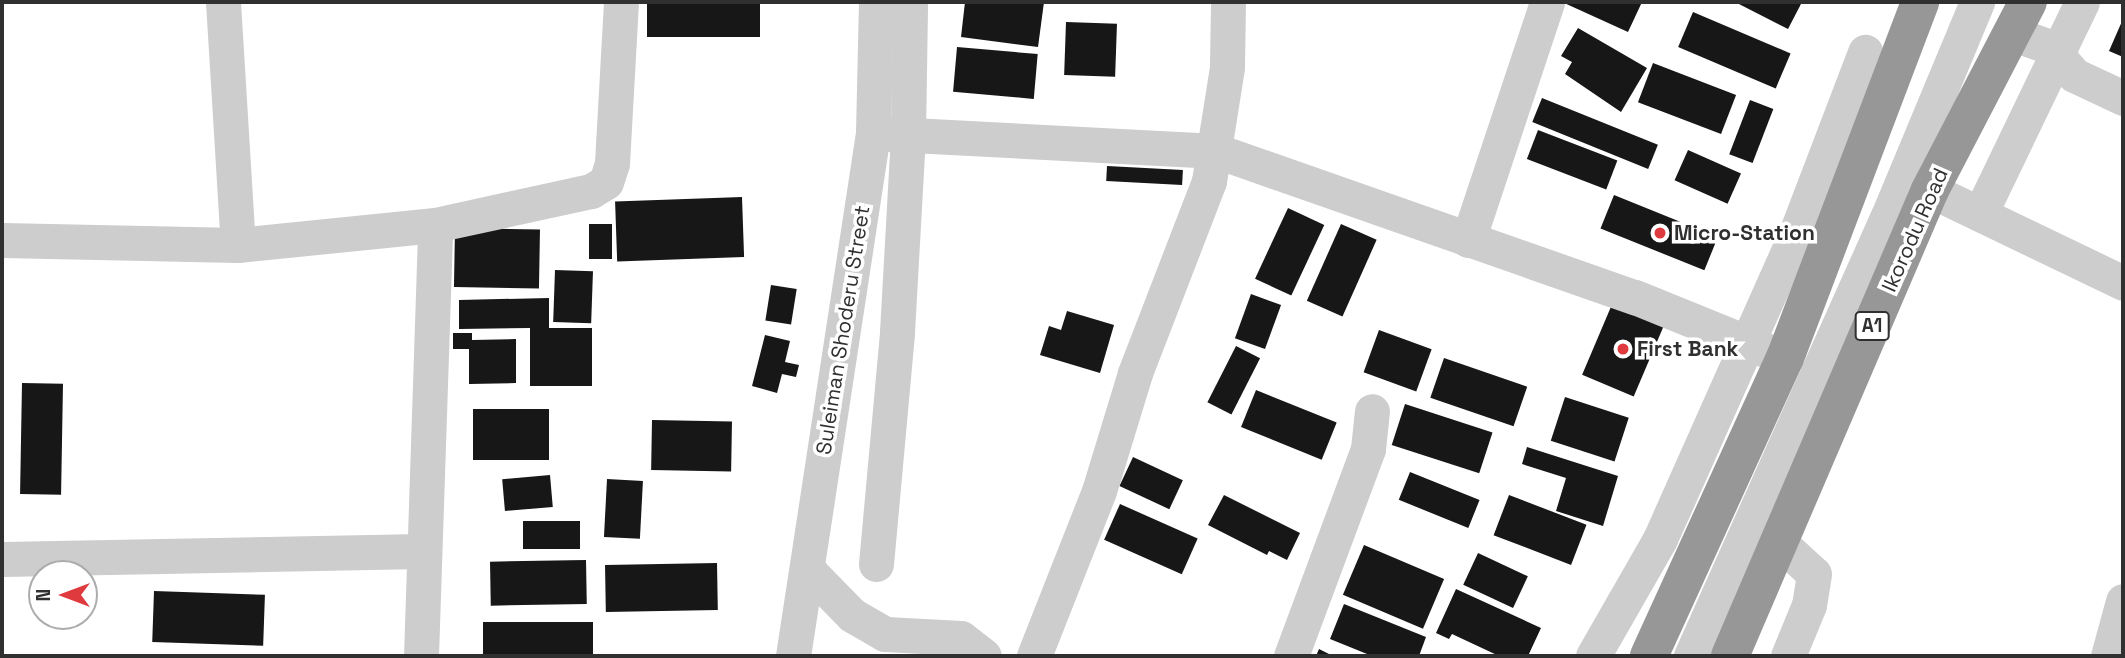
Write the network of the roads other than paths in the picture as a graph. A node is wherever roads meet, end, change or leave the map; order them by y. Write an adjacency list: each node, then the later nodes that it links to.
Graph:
1 (223, 2): 22 (street)
2 (621, 2): 19 (street)
3 (876, 2): 14 (street, Suleiman Shoderu Street)
4 (910, 2): 15 (street)
5 (1228, 2): 16 (street)
6 (1547, 2): 21 (street)
7 (1920, 2): 25 (highway)
8 (1977, 2): 41 (street)
9 (2082, 2): 12 (street)
10 (2019, 18): 12 (street); 17 (highway, Ikorodu Road / A1)
11 (1865, 52): 24 (street)
12 (2059, 56): 13 (street); 18 (street)
13 (2123, 98)
14 (873, 133): 15 (street); 31 (street, Suleiman Shoderu Street)
15 (908, 135): 16 (street); 30 (street)
16 (1217, 151): 21 (street); 37 (street)
17 (1930, 190): 18 (street); 27 (highway, Ikorodu Road / A1)
18 (1980, 214): 23 (street)
19 (435, 225): 22 (street); 28 (street)
20 (2, 240): 22 (street)
21 (1468, 240): 24 (street)
22 (238, 245)
23 (2123, 284)
24 (1743, 344): 25 (street); 39 (street)
25 (1785, 358): 40 (highway)
26 (1372, 411): 38 (street)
27 (1779, 542): 42 (highway, Ikorodu Road / A1); 43 (street)
28 (422, 551): 29 (street); 34 (street)
29 (2, 559)
30 (876, 564)
31 (807, 569): 33 (street); 35 (street, Suleiman Shoderu Street)
32 (2123, 601): 44 (street)
33 (884, 645): 36 (street)
34 (421, 656)
35 (793, 656)
36 (984, 656)
37 (1034, 656)
38 (1292, 656)
39 (1592, 656)
40 (1649, 656)
41 (1691, 656)
42 (1730, 656)
43 (1788, 656)
44 (2108, 656)

